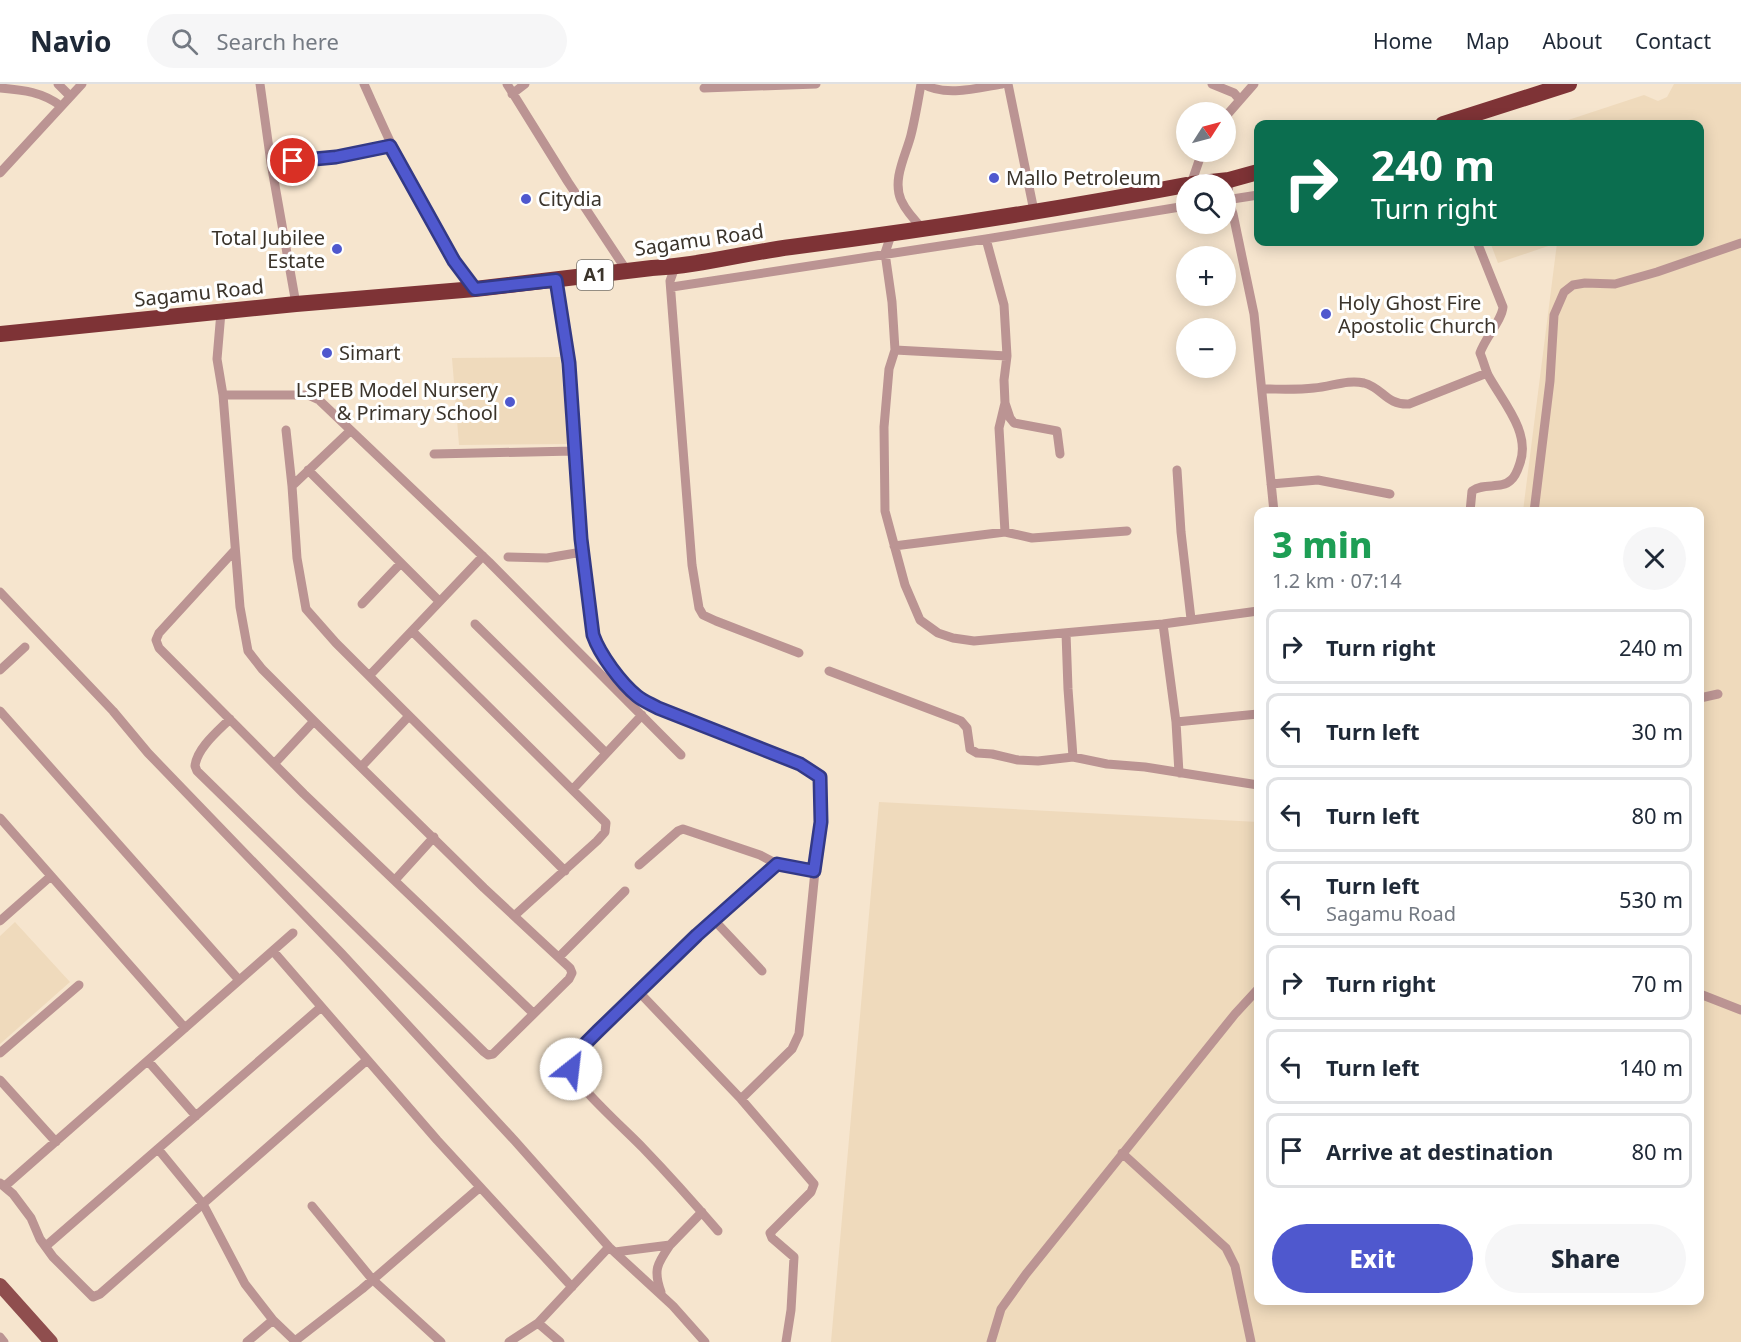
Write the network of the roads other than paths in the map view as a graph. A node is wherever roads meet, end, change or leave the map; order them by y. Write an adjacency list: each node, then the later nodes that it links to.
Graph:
1 (58, 84): 17 (street)
2 (82, 84): 17 (street)
3 (260, 84): 23 (street)
4 (364, 84): 22 (street)
5 (507, 84): 16 (street)
6 (525, 84): 16 (street)
7 (816, 84): 15 (street)
8 (922, 84): 9 (street); 33 (street)
9 (1002, 84)
10 (1008, 84): 31 (street)
11 (1212, 84): 18 (street)
12 (1254, 84): 18 (street)
13 (1564, 85): 21 (highway)
14 (0, 88): 20 (street)
15 (704, 88)
16 (512, 94): 40 (street)
17 (70, 96): 20 (street)
18 (1239, 100): 19 (street)
19 (1236, 104)
20 (61, 106): 24 (street)
21 (1455, 120)
22 (390, 146): 23 (street); 43 (street)
23 (271, 164): 44 (street)
24 (0, 173)
25 (1254, 173): 26 (highway)
26 (1236, 178)
27 (1176, 187): 31 (highway, Sagamu Road / A1)
28 (1254, 196): 29 (street)
29 (1236, 198)
30 (1176, 208): 35 (street)
31 (1034, 211): 33 (highway, Sagamu Road / A1)
32 (1236, 228): 50 (street)
33 (924, 230): 34 (highway, Sagamu Road / A1)
34 (891, 235): 38 (street); 39 (highway, Sagamu Road / A1)
35 (986, 239): 38 (street); 48 (street)
36 (1741, 243): 65 (street)
37 (1479, 246): 49 (street)
38 (885, 253): 42 (street); 47 (street)
39 (675, 267): 40 (highway, Sagamu Road / A1); 42 (street)
40 (627, 272): 41 (highway, Sagamu Road / A1)
41 (556, 280): 43 (highway, Sagamu Road / A1); 55 (street)
42 (672, 286): 84 (street)
43 (475, 289): 44 (highway, Sagamu Road / A1)
44 (296, 304): 45 (highway, Sagamu Road / A1)
45 (221, 312): 46 (highway, Sagamu Road / A1); 51 (street)
46 (0, 334)
47 (895, 350): 48 (street); 68 (street)
48 (1007, 356): 52 (street)
49 (1486, 373): 50 (street); 64 (street)
50 (1263, 389): 60 (street)
51 (223, 395): 54 (street); 69 (street)
52 (1005, 403): 57 (street); 67 (street)
53 (286, 430): 61 (street)
54 (350, 431): 58 (street); 71 (street)
55 (574, 451): 56 (street); 70 (street)
56 (434, 454)
57 (1060, 454)
58 (308, 470): 61 (street); 73 (street)
59 (1177, 470): 78 (street)
60 (1271, 484): 62 (street); 63 (street)
61 (292, 486): 87 (street)
62 (1389, 495)
63 (1273, 507)
64 (1470, 507)
65 (1535, 507)
66 (1127, 531): 67 (street)
67 (1005, 532): 68 (street)
68 (894, 546): 82 (street)
69 (236, 550): 94 (street); 95 (street)
70 (582, 552): 72 (street); 110 (street)
71 (483, 556): 75 (street); 92 (street)
72 (508, 556)
73 (401, 563): 75 (street); 76 (street)
74 (0, 592): 147 (street)
75 (439, 601): 81 (street)
76 (362, 604)
77 (1254, 612): 78 (street)
78 (1191, 620): 80 (street)
79 (475, 624): 97 (street)
80 (1163, 624): 82 (street); 96 (street)
81 (412, 631): 87 (street); 104 (street)
82 (1066, 633): 99 (street)
83 (25, 647): 85 (street)
84 (799, 653)
85 (0, 670)
86 (829, 671): 99 (street)
87 (369, 676): 93 (street)
88 (1718, 694): 89 (street)
89 (1704, 697)
90 (0, 711): 121 (street)
91 (1254, 714): 96 (street)
92 (642, 715): 97 (street); 98 (street)
93 (409, 716): 101 (street); 109 (street)
94 (230, 719): 100 (street); 128 (street)
95 (314, 721): 100 (street); 101 (street)
96 (1176, 722): 102 (street)
97 (606, 753): 104 (street)
98 (681, 755)
99 (1073, 757): 102 (street)
100 (274, 764): 112 (street)
101 (362, 766): 106 (street)
102 (1179, 773): 103 (street)
103 (1254, 784)
104 (573, 789): 109 (street)
105 (0, 818): 111 (street)
106 (434, 837): 112 (street); 114 (street)
107 (777, 864): 108 (street); 110 (street); 115 (street)
108 (639, 865)
109 (566, 871): 114 (street)
110 (814, 871): 134 (street)
111 (51, 876): 116 (street); 129 (street)
112 (395, 880): 128 (street)
113 (625, 891): 119 (street)
114 (514, 916): 119 (street)
115 (714, 920): 120 (street); 123 (street)
116 (0, 921)
117 (293, 933): 118 (street)
118 (273, 951): 121 (street); 126 (street)
119 (559, 957): 128 (street)
120 (762, 971)
121 (239, 980): 129 (street)
122 (79, 985): 130 (street)
123 (638, 992): 134 (street); 143 (street)
124 (1254, 994): 138 (street)
125 (1704, 996): 127 (street)
126 (320, 1008): 131 (street); 135 (street)
127 (1741, 1010)
128 (533, 1013)
129 (185, 1028): 132 (street)
130 (0, 1053)
131 (367, 1060): 140 (street); 141 (street)
132 (148, 1061): 135 (street); 136 (street)
133 (0, 1080): 136 (street)
134 (741, 1099): 163 (street)
135 (196, 1116): 137 (street)
136 (56, 1142): 139 (street)
137 (158, 1149): 141 (street); 146 (street)
138 (1122, 1153): 164 (street); 165 (street)
139 (3, 1185): 146 (street)
140 (480, 1188): 148 (street); 150 (street)
141 (203, 1204): 146 (street); 152 (street)
142 (312, 1206): 148 (street)
143 (702, 1212): 144 (street); 145 (street)
144 (718, 1231)
145 (670, 1245): 147 (street); 151 (street)
146 (46, 1246)
147 (612, 1249): 150 (street); 151 (street)
148 (372, 1279): 158 (street); 159 (street)
149 (0, 1285): 156 (main road)
150 (572, 1287): 153 (street)
151 (661, 1294): 162 (street)
152 (273, 1320): 157 (street); 158 (street)
153 (538, 1323): 160 (street); 161 (street)
154 (0, 1337): 155 (street)
155 (4, 1342)
156 (51, 1342)
157 (247, 1342)
158 (296, 1342)
159 (441, 1342)
160 (509, 1342)
161 (560, 1342)
162 (705, 1342)
163 (786, 1342)
164 (990, 1342)
165 (1251, 1342)

